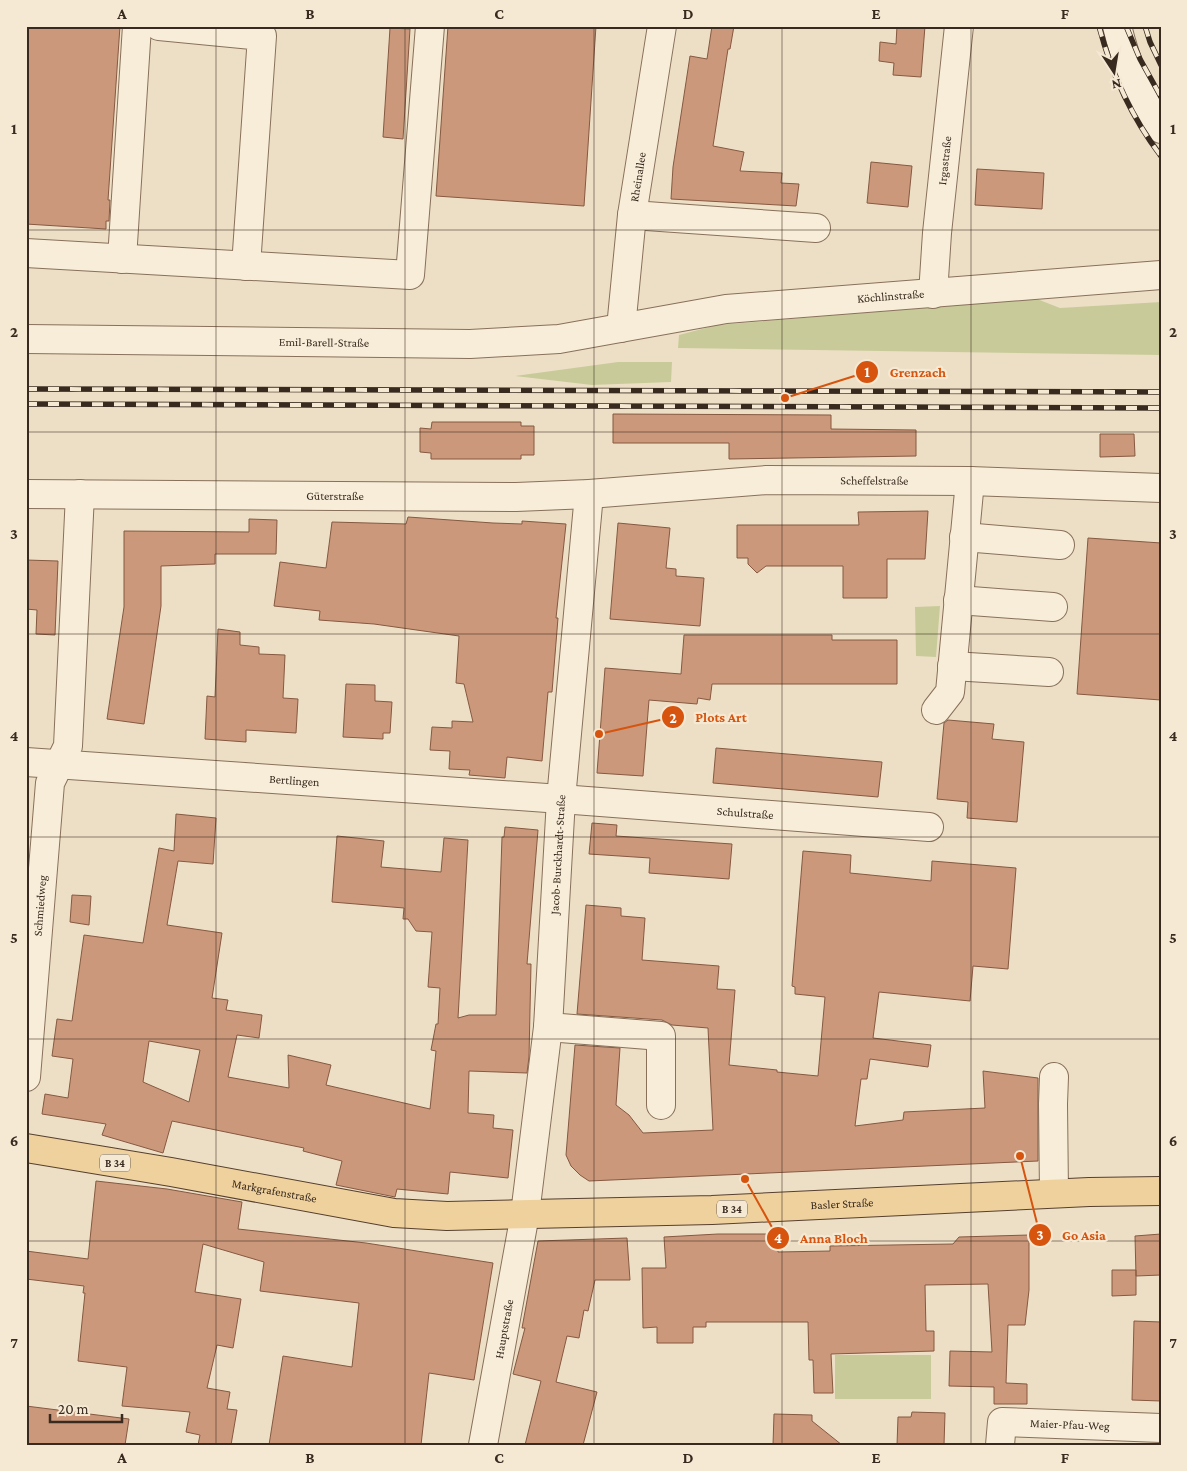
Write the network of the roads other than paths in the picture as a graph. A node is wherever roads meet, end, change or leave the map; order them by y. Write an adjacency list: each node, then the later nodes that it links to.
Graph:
1 (137, 26): 11 (street)
2 (159, 26): 12 (street)
3 (430, 26): 12 (street)
4 (662, 26): 8 (street, Rheinallee)
5 (959, 26): 14 (street, Irgastraße)
6 (1117, 26): 7 (street)
7 (1161, 129)
8 (632, 215): 9 (street); 15 (street, Rheinallee)
9 (816, 228)
10 (26, 253): 11 (street)
11 (122, 259): 12 (street)
12 (246, 266)
13 (1161, 276): 14 (street, Köchlinstraße)
14 (933, 294): 15 (street, Köchlinstraße)
15 (621, 328): 16 (street, Emil-Barell-Straße)
16 (26, 340)
17 (970, 481): 18 (street, Scheffelstraße); 21 (street, Scheffelstraße); 22 (street)
18 (1161, 488)
19 (26, 494): 20 (street, Güterstraße)
20 (80, 494): 21 (street, Güterstraße); 30 (street)
21 (589, 494): 31 (street, Jacob-Burckhardt-Straße)
22 (964, 537): 23 (street); 24 (street)
23 (1060, 545)
24 (958, 600): 25 (street); 26 (street)
25 (1053, 607)
26 (952, 666): 27 (street); 28 (street)
27 (1048, 672)
28 (936, 710)
29 (26, 762): 30 (street, Bertlingen)
30 (59, 764): 31 (street, Bertlingen); 34 (street, Schmiedweg)
31 (561, 799): 32 (street, Schulstraße); 33 (street, Jacob-Burckhardt-Straße)
32 (929, 827)
33 (548, 1028): 36 (street); 40 (street, Jacob-Burckhardt-Straße)
34 (26, 1077)
35 (1054, 1077): 39 (street)
36 (661, 1105)
37 (26, 1148): 40 (main road, Markgrafenstraße / B 34)
38 (1161, 1191): 39 (main road, Basler Straße / B 34)
39 (1054, 1193): 40 (main road, Basler Straße / B 34)
40 (525, 1214): 42 (street, Hauptstraße)
41 (1161, 1428): 43 (street, Maier-Pfau-Weg)
42 (478, 1434)
43 (1000, 1445)

